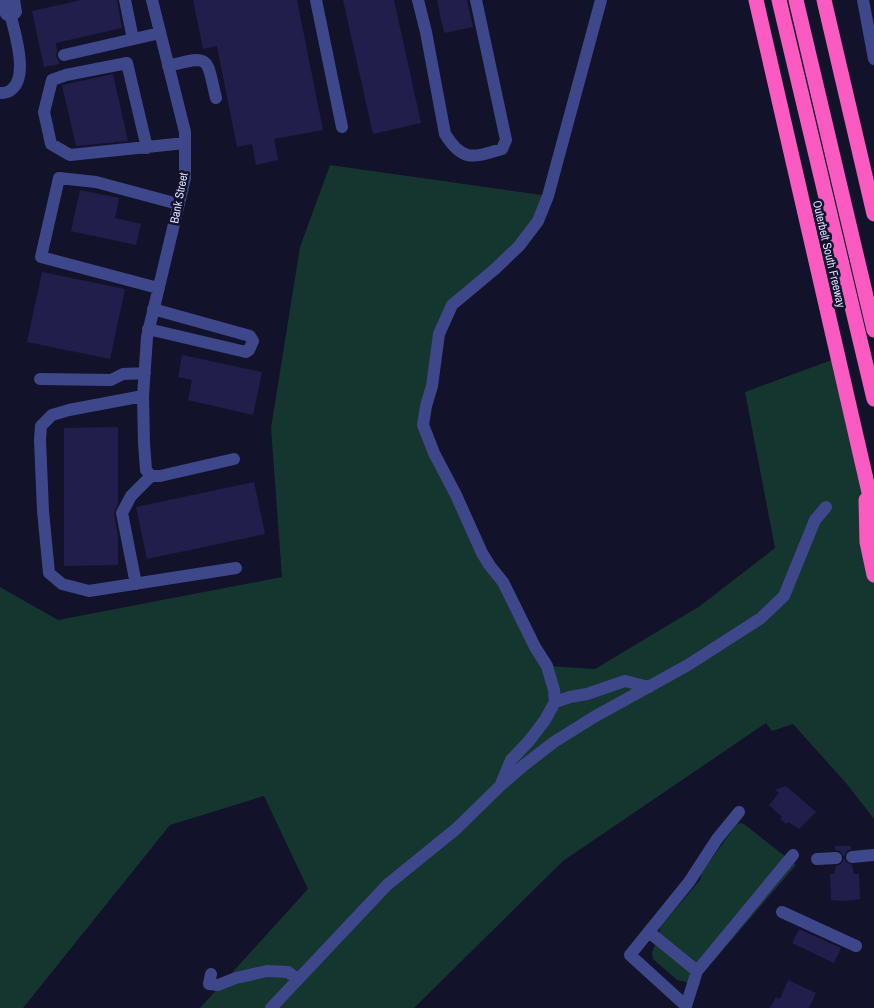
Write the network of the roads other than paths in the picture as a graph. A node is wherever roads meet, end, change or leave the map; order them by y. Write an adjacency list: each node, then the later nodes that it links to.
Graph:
1 (3, 0): 14 (street)
2 (14, 0): 14 (street)
3 (125, 0): 16 (street)
4 (152, 0): 15 (street, Bank Street)
5 (316, 0): 22 (street)
6 (418, 0): 7 (street)
7 (476, 0)
8 (601, 0): 44 (street)
9 (756, 0): 37 (highway, Outerbelt South Freeway)
10 (779, 0): 34 (highway)
11 (796, 0): 30 (highway)
12 (824, 0): 26 (highway)
13 (864, 0): 18 (street)
14 (11, 17): 20 (street)
15 (160, 33): 16 (street); 19 (street, Bank Street)
16 (133, 39): 17 (street)
17 (64, 55)
18 (874, 59)
19 (168, 66): 21 (street); 23 (street, Bank Street)
20 (0, 94)
21 (216, 98)
22 (342, 127)
23 (185, 143): 24 (street); 25 (street, Bank Street)
24 (147, 148): 24 (street)
25 (178, 204): 27 (street, Bank Street); 27 (street)
26 (874, 214)
27 (158, 288): 28 (street, Bank Street)
28 (153, 309): 29 (street, Bank Street); 29 (street)
29 (148, 329): 31 (street, Bank Street)
30 (874, 330)
31 (144, 373): 32 (street); 33 (street, Bank Street)
32 (40, 380)
33 (143, 396): 36 (street, Bank Street); 42 (street)
34 (874, 400)
35 (234, 459): 36 (street)
36 (151, 476): 42 (street)
37 (865, 478): 39 (highway, Outerbelt South Freeway); 41 (highway)
38 (826, 507): 43 (street)
39 (874, 514)
40 (236, 568): 42 (street)
41 (874, 575)
42 (136, 584)
43 (649, 687): 44 (street); 45 (street)
44 (555, 702): 45 (street)
45 (500, 786): 57 (street)
46 (739, 812): 53 (street)
47 (793, 855): 55 (street)
48 (874, 855): 49 (street)
49 (852, 857)
50 (836, 858): 51 (street)
51 (817, 859)
52 (782, 912): 54 (street)
53 (649, 932): 55 (street); 58 (street)
54 (856, 946)
55 (697, 971): 58 (street)
56 (212, 974): 57 (street)
57 (298, 979): 59 (street)
58 (686, 1007)
59 (271, 1008)

